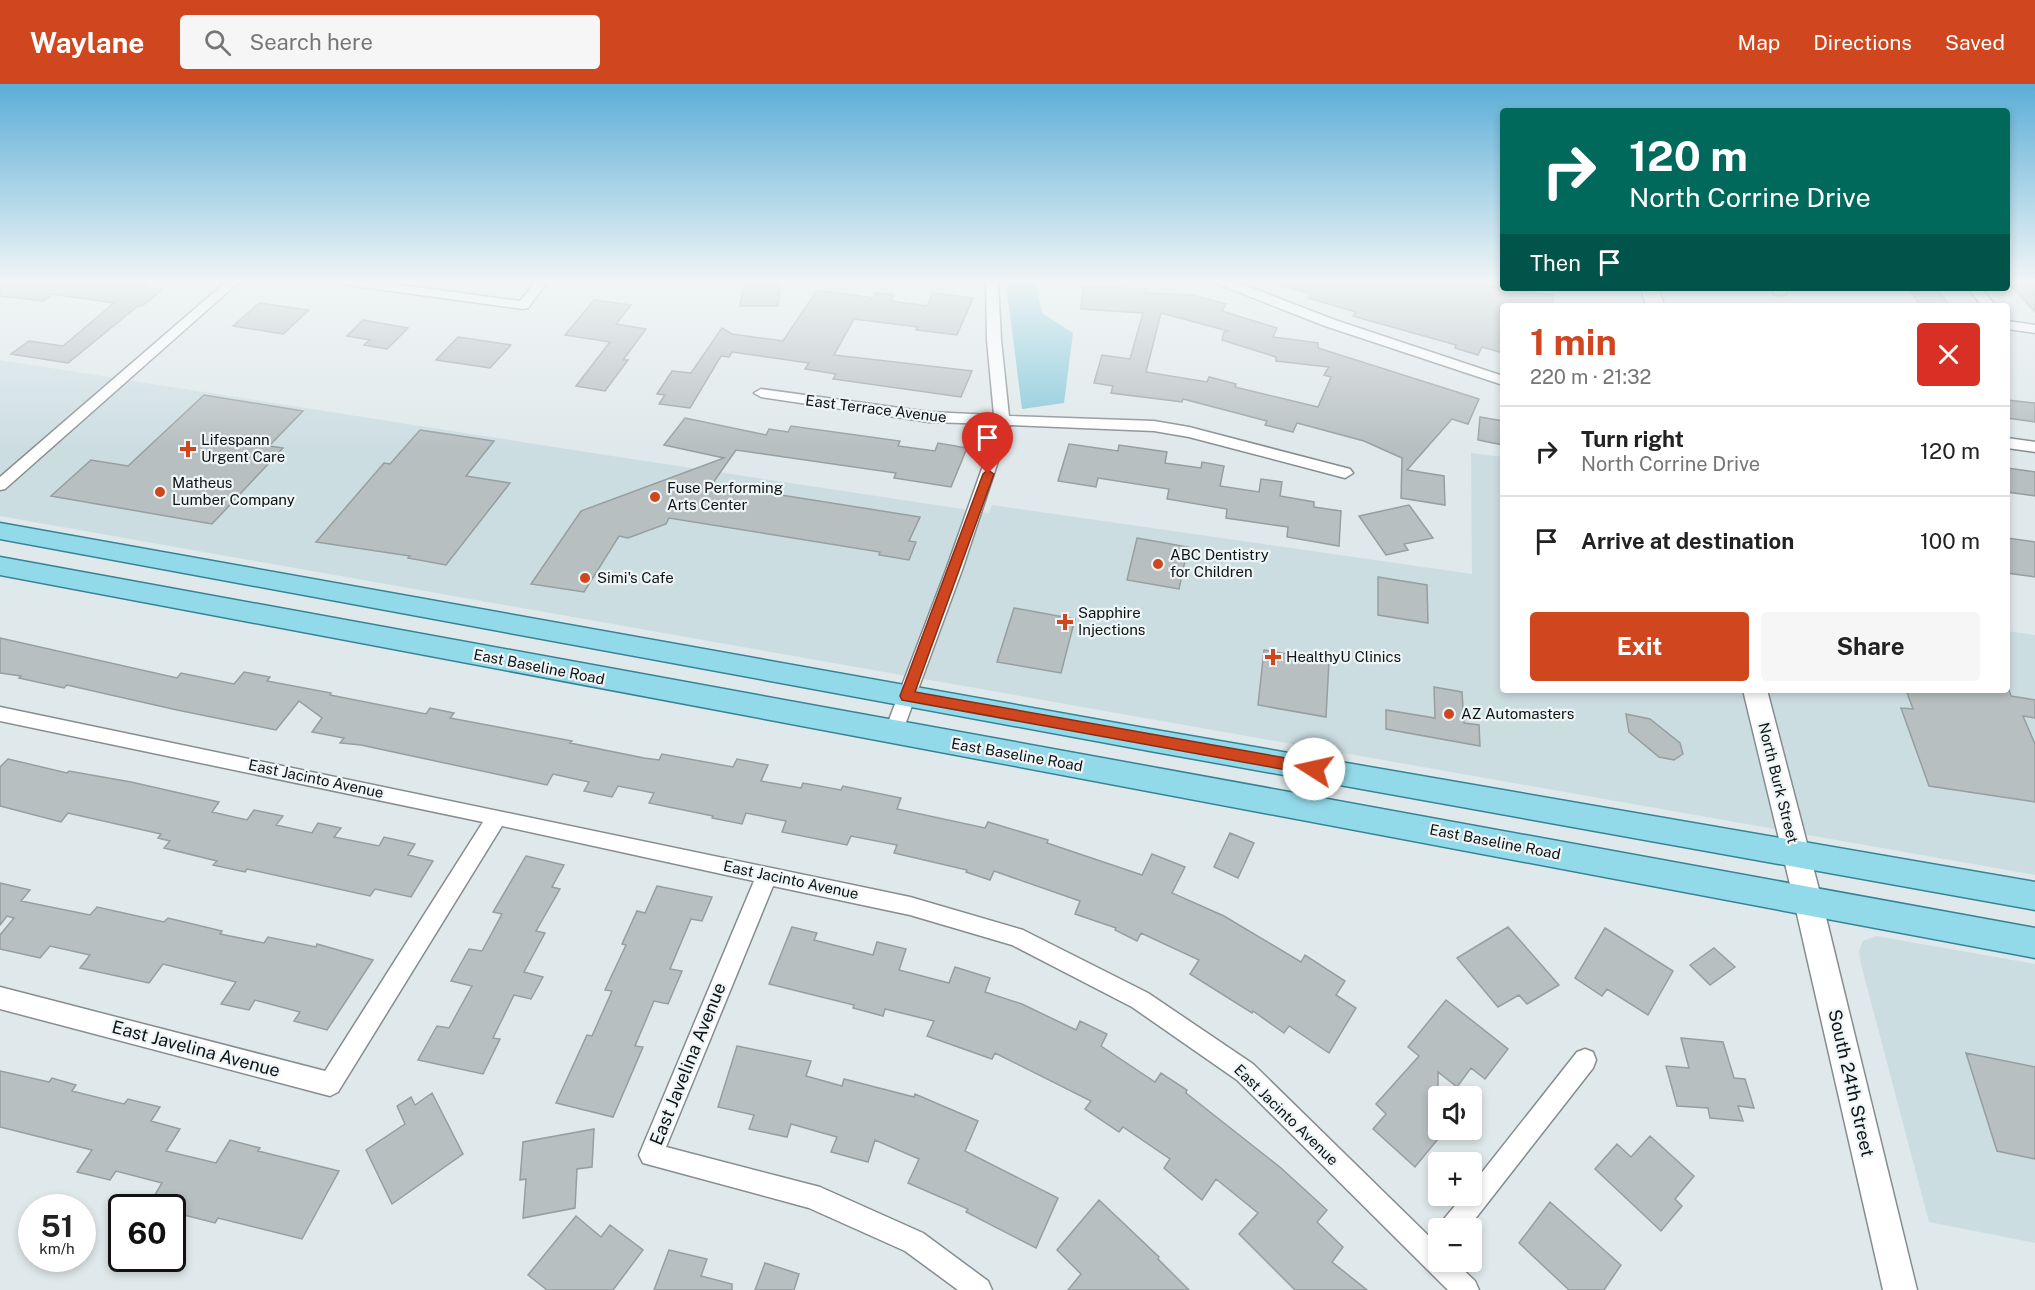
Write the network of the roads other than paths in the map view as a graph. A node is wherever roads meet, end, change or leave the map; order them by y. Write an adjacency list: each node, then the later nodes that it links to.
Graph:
1 (170, 337): 10 (street)
2 (994, 337): 6 (street)
3 (1373, 337): 4 (street)
4 (1500, 380)
5 (761, 393): 6 (street, East Terrace Avenue)
6 (1004, 420): 9 (street, East Terrace Avenue); 14 (street)
7 (2010, 443): 8 (street)
8 (2035, 447)
9 (1345, 472)
10 (0, 485)
11 (0, 531): 14 (main road, East Baseline Road)
12 (0, 566): 16 (main road, East Baseline Road)
13 (1756, 693): 19 (street, North Burk Street)
14 (907, 696): 16 (street); 19 (main road, East Baseline Road)
15 (0, 714): 17 (street, East Jacinto Avenue)
16 (892, 733): 19 (main road, East Baseline Road)
17 (497, 816): 18 (street, East Jacinto Avenue); 22 (street, East Javelina Avenue)
18 (767, 875): 25 (street, East Jacinto Avenue); 27 (street, East Javelina Avenue)
19 (1802, 877): 20 (main road, East Baseline Road); 21 (main road, East Baseline Road); 29 (street, South 24th Street)
20 (2035, 896)
21 (2035, 943)
22 (0, 998)
23 (1585, 1059): 24 (street)
24 (1461, 1218)
25 (1428, 1244)
26 (1452, 1272): 28 (street, East Jacinto Avenue)
27 (979, 1290)
28 (1466, 1290)
29 (1900, 1290)

